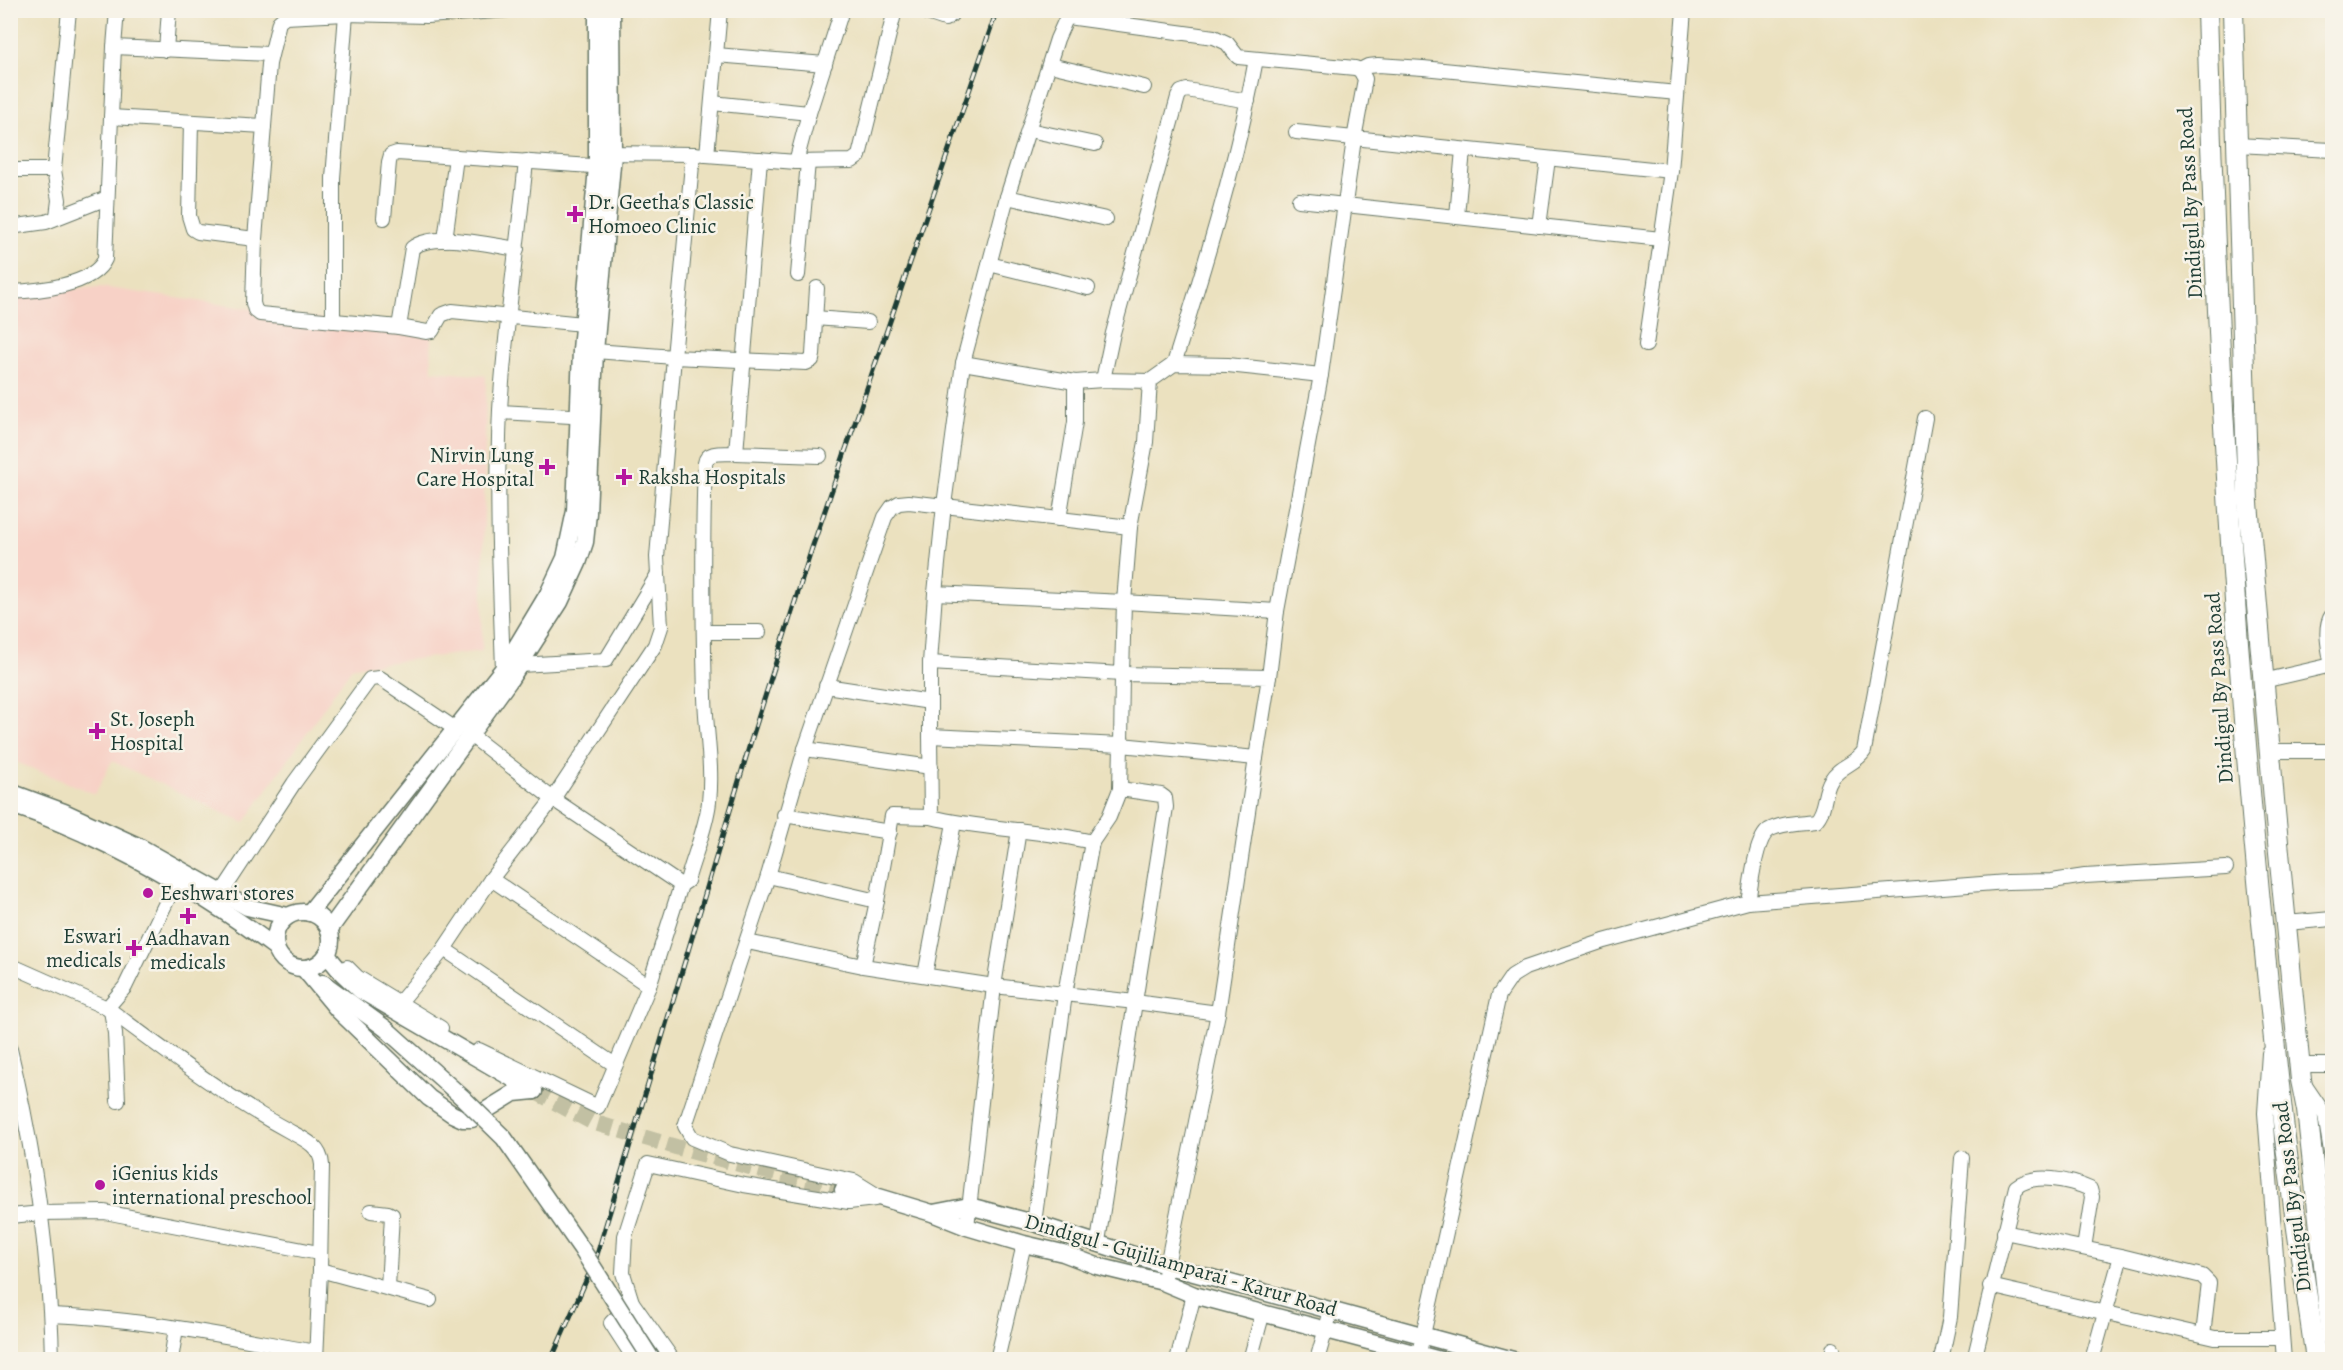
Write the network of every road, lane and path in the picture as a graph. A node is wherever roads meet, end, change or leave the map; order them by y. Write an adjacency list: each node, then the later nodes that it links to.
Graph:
1 (69, 10): 50 (street)
2 (117, 10): 18 (street)
3 (170, 10): 19 (street)
4 (509, 10): 16 (street)
5 (597, 10): 46 (main road)
6 (612, 10): 46 (main road)
7 (720, 10): 21 (street)
8 (830, 10): 15 (street)
9 (895, 10): 48 (street)
10 (918, 10): 11 (street)
11 (952, 10)
12 (1684, 10): 27 (street)
13 (2207, 10): 150 (highway, Dindigul By Pass Road)
14 (2233, 10): 38 (highway, Dindigul By Pass Road)
15 (842, 11): 23 (street)
16 (346, 14): 20 (street); 73 (street)
17 (1069, 14): 22 (street); 24 (street)
18 (114, 47): 19 (street); 31 (street)
19 (166, 50): 20 (street)
20 (270, 54): 33 (street)
21 (716, 55): 23 (street); 29 (street)
22 (1256, 59): 25 (street); 28 (street)
23 (825, 64): 30 (street)
24 (1050, 65): 26 (street); 34 (street)
25 (1360, 70): 27 (street); 36 (street)
26 (1144, 87)
27 (1677, 93): 51 (street)
28 (1248, 101): 82 (street); 84 (street)
29 (712, 103): 30 (street); 42 (street)
30 (808, 113): 48 (street)
31 (111, 117): 32 (street); 53 (street)
32 (191, 122): 33 (street); 62 (street)
33 (264, 126): 62 (street)
34 (1029, 130): 37 (street); 52 (street)
35 (1296, 132): 36 (street)
36 (1354, 139): 39 (street); 55 (street)
37 (1095, 144)
38 (2237, 145): 40 (street); 108 (highway, Dindigul By Pass Road)
39 (1463, 150): 45 (street); 57 (street)
40 (2332, 150)
41 (693, 154): 42 (street); 46 (street); 79 (street)
42 (707, 155): 44 (street)
43 (456, 158): 47 (street); 58 (street); 64 (street)
44 (760, 159): 48 (street); 80 (street)
45 (1548, 159): 51 (street); 60 (street)
46 (605, 160): 47 (street); 75 (main road); 78 (main road)
47 (526, 161): 65 (street)
48 (802, 162): 67 (street)
49 (10, 170): 50 (street)
50 (54, 170): 56 (street)
51 (1671, 171): 63 (street)
52 (1007, 197): 59 (street); 66 (street)
53 (107, 198): 56 (street); 70 (street)
54 (1299, 200): 55 (street)
55 (1345, 204): 57 (street); 83 (street)
56 (57, 216): 61 (street)
57 (1457, 216): 60 (street)
58 (384, 218)
59 (1106, 219)
60 (1539, 226): 63 (street)
61 (10, 227)
62 (255, 239): 73 (street)
63 (1661, 239): 77 (street)
64 (445, 240): 65 (street); 76 (street)
65 (518, 249): 71 (street)
66 (989, 264): 69 (street); 81 (street)
67 (798, 275)
68 (817, 288): 72 (street)
69 (1088, 288)
70 (10, 292)
71 (507, 317): 75 (street); 76 (street); 87 (street)
72 (815, 318): 74 (street); 80 (street)
73 (333, 321): 76 (street)
74 (868, 322)
75 (583, 324): 88 (main road)
76 (399, 327)
77 (1646, 345)
78 (595, 351): 79 (street); 88 (main road)
79 (674, 357): 80 (street); 95 (street)
80 (743, 359): 90 (street)
81 (963, 363): 86 (street); 92 (street)
82 (1174, 364): 83 (street); 85 (street)
83 (1321, 375): 98 (street)
84 (1103, 380): 85 (street); 86 (street)
85 (1150, 381): 94 (street)
86 (1075, 382): 93 (street)
87 (500, 412): 88 (street); 105 (street)
88 (586, 417): 103 (main road); 105 (main road)
89 (1925, 418): 136 (street)
90 (736, 453): 91 (street); 100 (street)
91 (820, 456)
92 (944, 505): 93 (street); 96 (street); 109 (street)
93 (1059, 519): 94 (street)
94 (1130, 527): 97 (street)
95 (658, 574): 103 (street); 121 (street)
96 (935, 593): 97 (street); 102 (street)
97 (1124, 602): 98 (street); 106 (street)
98 (1277, 611): 107 (street)
99 (2332, 615): 104 (street)
100 (704, 632): 101 (street); 133 (street)
101 (759, 632)
102 (930, 663): 106 (street); 110 (street)
103 (520, 665): 111 (main road)
104 (2332, 666): 108 (street)
105 (503, 669): 111 (main road)
106 (1122, 674): 107 (street); 113 (street)
107 (1269, 677): 117 (street)
108 (2263, 681): 115 (highway, Dindigul By Pass Road)
109 (826, 686): 110 (street); 114 (street)
110 (930, 702): 112 (street)
111 (462, 731): 121 (street); 134 (street); 137 (main road); 141 (main road)
112 (930, 736): 113 (street); 118 (street)
113 (1121, 745): 117 (street); 119 (street)
114 (805, 749): 118 (street); 123 (street)
115 (2269, 751): 116 (street); 140 (highway, Dindigul By Pass Road)
116 (2332, 751)
117 (1256, 758): 158 (street)
118 (931, 767): 124 (street)
119 (1120, 789): 128 (street); 156 (street)
120 (10, 792): 134 (main road)
121 (553, 799): 131 (street); 133 (street)
122 (10, 805): 132 (main road)
123 (784, 816): 127 (street); 130 (street)
124 (931, 817): 125 (street); 127 (street)
125 (954, 823): 126 (street); 149 (street)
126 (1019, 830): 128 (street); 152 (street)
127 (890, 832): 135 (street)
128 (1092, 842): 153 (street)
129 (2226, 868): 136 (street)
130 (768, 876): 135 (street); 142 (street)
131 (491, 879): 144 (street); 151 (street)
132 (177, 880): 143 (main road); 157 (street)
133 (681, 885): 151 (street)
134 (221, 894): 138 (main road)
135 (877, 901): 147 (street)
136 (1748, 902): 195 (street)
137 (309, 913): 138 (main road); 141 (main road)
138 (288, 916): 143 (main road)
139 (2332, 919): 140 (street)
140 (2286, 923): 162 (highway, Dindigul By Pass Road)
141 (329, 930): 145 (main road)
142 (747, 942): 147 (street); 167 (street)
143 (276, 948): 148 (main road)
144 (444, 949): 155 (street); 160 (street)
145 (327, 955): 148 (main road); 148 (main road); 154 (main road); 155 (street)
146 (10, 965): 157 (street)
147 (863, 966): 149 (street)
148 (306, 968): 154 (main road)
149 (925, 975): 152 (street)
150 (2269, 985): 198 (street); 216 (highway, Dindigul By Pass Road)
151 (649, 986): 160 (street)
152 (994, 986): 153 (street); 168 (street)
153 (1065, 994): 156 (street); 173 (street)
154 (346, 999): 204 (main road, bridge)
155 (400, 1002): 160 (street)
156 (1135, 1002): 158 (street); 176 (street)
157 (109, 1010): 163 (street); 179 (street)
158 (1218, 1013): 181 (street)
159 (10, 1049): 170 (street)
160 (615, 1065)
161 (2332, 1065): 162 (street)
162 (2301, 1073): 165 (street); 197 (highway, Dindigul By Pass Road)
163 (118, 1101)
164 (1962, 1158): 212 (street)
165 (2332, 1158)
166 (843, 1190): 167 (main road, Dindigul - Gujiliamparai - Karur Road)
167 (883, 1199): 171 (main road, Dindigul - Gujiliamparai - Karur Road); 188 (street)
168 (969, 1206): 171 (main road, Dindigul - Gujiliamparai - Karur Road); 173 (main road, Dindigul - Gujiliamparai - Karur Road); 174 (street)
169 (371, 1211): 185 (street)
170 (42, 1213): 172 (street); 179 (street); 192 (street)
171 (932, 1213): 174 (main road, Dindigul - Gujiliamparai - Karur Road)
172 (10, 1216)
173 (1034, 1222): 176 (main road, Dindigul - Gujiliamparai - Karur Road)
174 (967, 1227): 177 (main road, Dindigul - Gujiliamparai - Karur Road)
175 (2004, 1232): 178 (street); 178 (street); 184 (street)
176 (1098, 1242): 181 (main road, Dindigul - Gujiliamparai - Karur Road)
177 (1024, 1244): 183 (main road, Dindigul - Gujiliamparai - Karur Road); 206 (street)
178 (2084, 1248): 180 (street)
179 (319, 1253): 182 (street)
180 (2121, 1256): 191 (street); 196 (street)
181 (1168, 1266): 183 (street); 189 (main road, Dindigul - Gujiliamparai - Karur Road)
182 (320, 1270): 185 (street); 200 (street)
183 (1163, 1282): 186 (main road, Dindigul - Gujiliamparai - Karur Road)
184 (1990, 1286): 191 (street); 213 (street)
185 (388, 1287): 187 (street)
186 (1194, 1295): 190 (main road, Dindigul - Gujiliamparai - Karur Road); 207 (street)
187 (430, 1299)
188 (632, 1302): 203 (street); 205 (street)
189 (1331, 1311): 194 (street); 195 (main road, Dindigul - Gujiliamparai - Karur Road)
190 (1263, 1312): 194 (main road, Dindigul - Gujiliamparai - Karur Road); 208 (street)
191 (2104, 1314): 196 (street); 214 (street)
192 (51, 1315): 193 (street); 201 (street)
193 (176, 1328): 200 (street); 202 (street)
194 (1326, 1329): 199 (main road, Dindigul - Gujiliamparai - Karur Road); 209 (street)
195 (1423, 1335): 199 (street); 211 (main road, Dindigul - Gujiliamparai - Karur Road)
196 (2203, 1335): 198 (street)
197 (2332, 1337)
198 (2281, 1338): 215 (street)
199 (1408, 1354): 210 (main road, Dindigul - Gujiliamparai - Karur Road)
200 (316, 1356)
201 (52, 1359)
202 (171, 1359)
203 (635, 1359)
204 (652, 1359)
205 (673, 1359)
206 (997, 1359)
207 (1177, 1359)
208 (1250, 1359)
209 (1317, 1359)
210 (1440, 1359)
211 (1513, 1359)
212 (1941, 1359)
213 (1974, 1359)
214 (2092, 1359)
215 (2284, 1359)
216 (2316, 1359)

